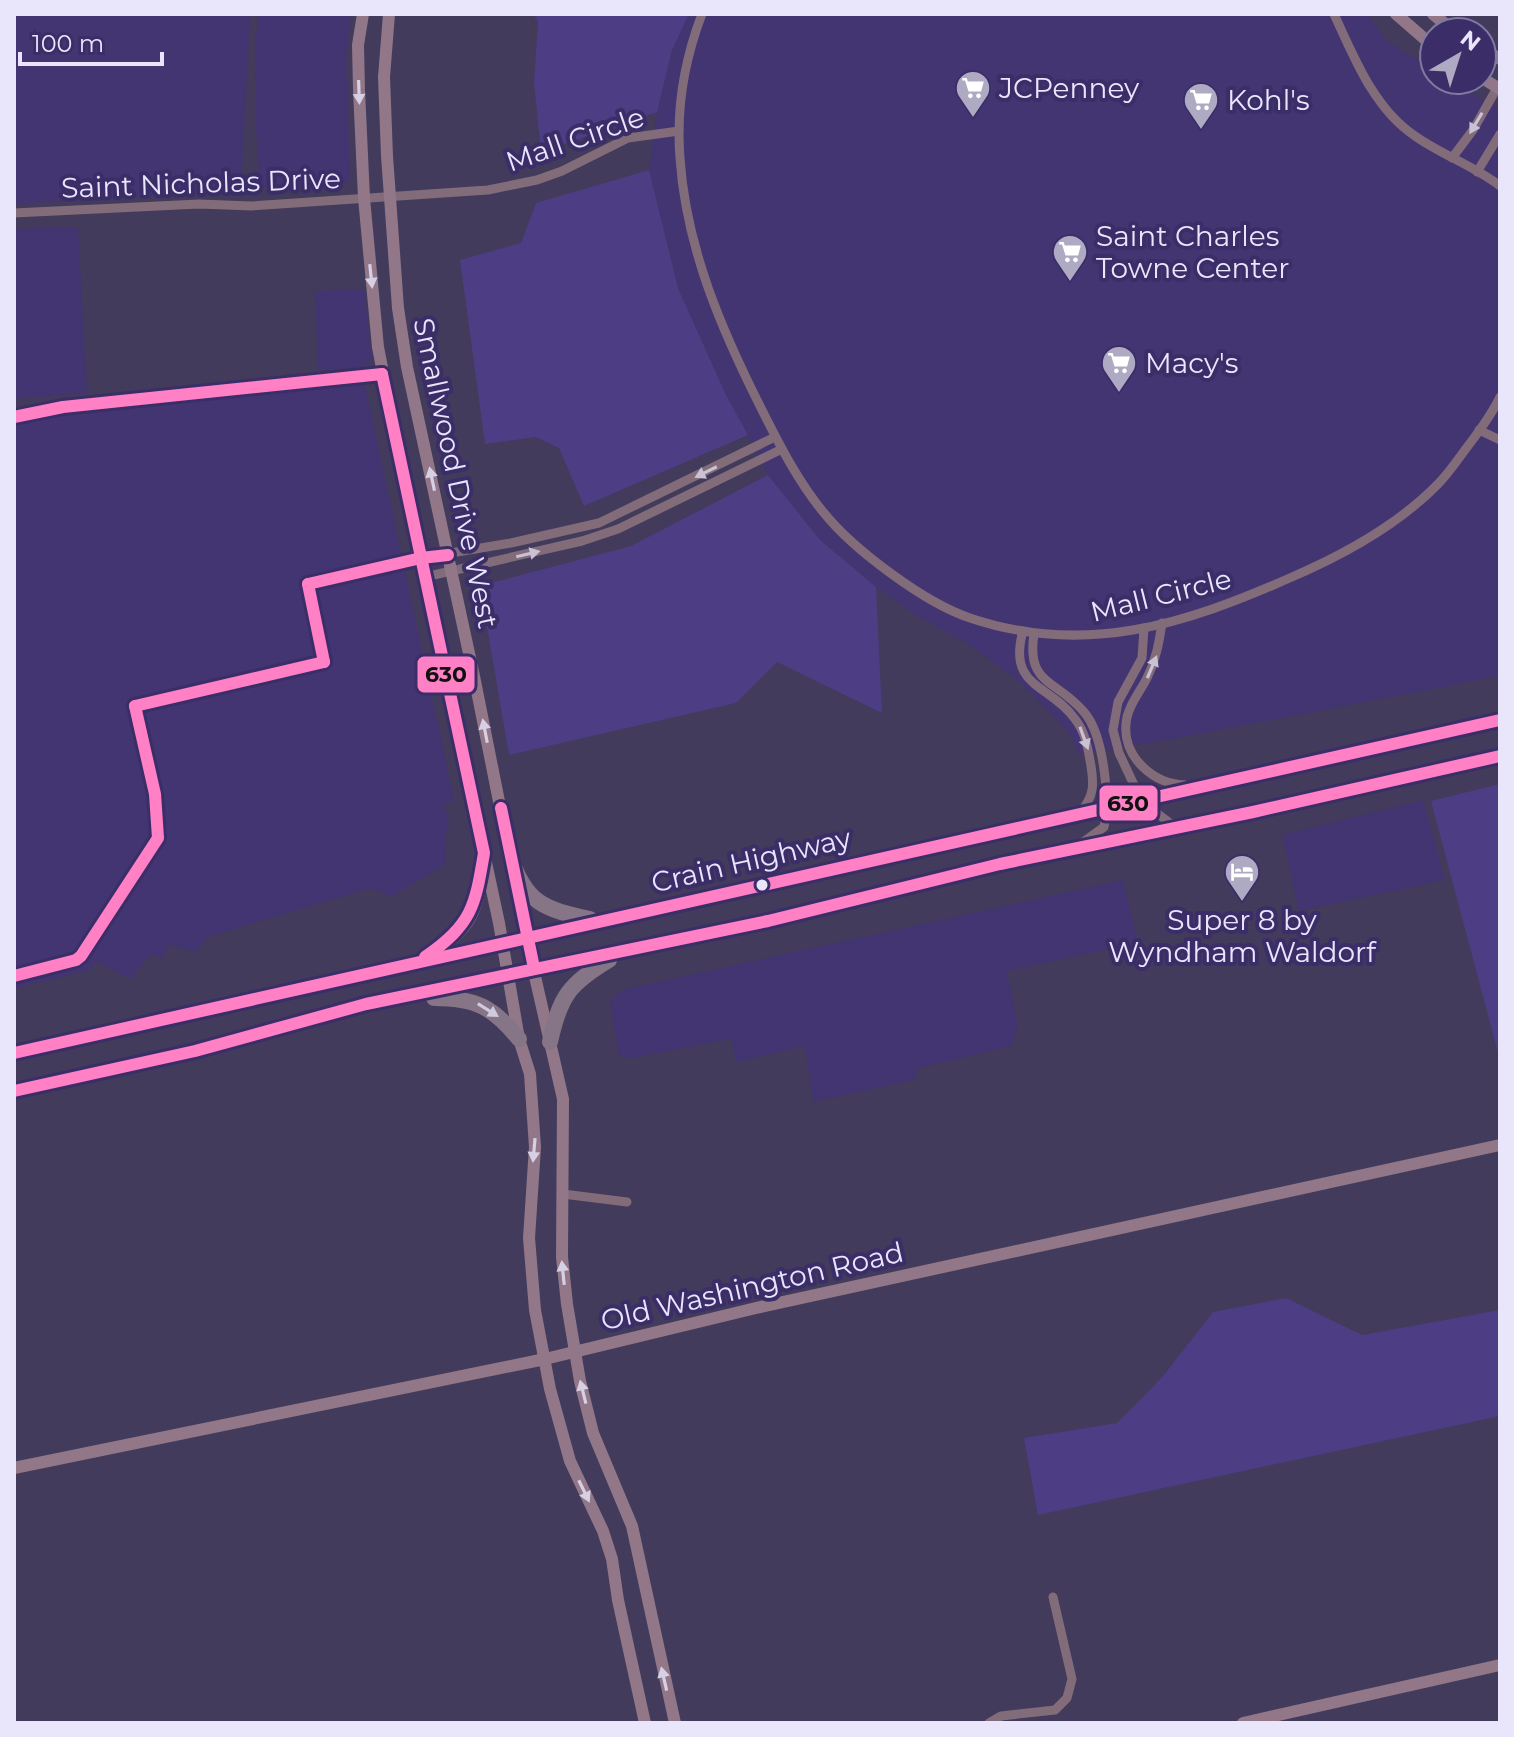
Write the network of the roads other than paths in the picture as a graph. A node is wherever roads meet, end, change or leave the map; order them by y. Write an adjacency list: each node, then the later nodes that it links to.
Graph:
1 (363, 14): 14 (main road, Smallwood Drive West, one-way to 14)
2 (389, 14): 13 (main road, Smallwood Drive West)
3 (702, 14): 8 (street, Mall Circle)
4 (1334, 14): 10 (street)
5 (1396, 14): 6 (main road)
6 (1418, 33)
7 (1499, 87): 10 (street, one-way to 10)
8 (679, 131): 13 (street, Mall Circle); 18 (street, Mall Circle)
9 (1500, 134): 11 (street)
10 (1452, 158): 11 (street)
11 (1477, 172): 12 (street)
12 (1500, 186)
13 (390, 197): 14 (street, Saint Nicholas Drive); 21 (main road, Smallwood Drive West, one-way to 13)
14 (364, 198): 15 (street, Saint Nicholas Drive); 22 (main road, Smallwood Drive West, one-way to 22)
15 (14, 213)
16 (1500, 397): 17 (street, Mall Circle)
17 (1479, 430): 19 (street); 25 (street, Mall Circle)
18 (775, 437): 20 (street, Mall Circle); 21 (street, one-way to 21)
19 (1500, 440)
20 (782, 449): 23 (street, one-way to 20); 27 (street, Mall Circle)
21 (448, 555): 22 (street); 23 (main road, Smallwood Drive West)
22 (421, 558): 24 (main road, Smallwood Drive West)
23 (452, 572): 24 (street); 38 (main road, Smallwood Drive West, one-way to 23)
24 (425, 577): 37 (main road, Smallwood Drive West)
25 (1162, 623): 26 (street, Mall Circle); 31 (street, one-way to 25)
26 (1144, 628): 28 (street, Mall Circle); 32 (street)
27 (1023, 631): 28 (street, Mall Circle); 34 (street, one-way to 34)
28 (1034, 634): 33 (street)
29 (1500, 720): 31 (highway, Crain Highway)
30 (1500, 756): 35 (highway)
31 (1212, 785): 32 (highway, Crain Highway)
32 (1142, 802): 33 (highway, Crain Highway); 35 (street)
33 (1108, 809): 34 (highway, Crain Highway); 36 (street)
34 (1079, 815): 39 (highway, Crain Highway)
35 (1177, 828): 36 (highway)
36 (1062, 852): 42 (highway)
37 (484, 853): 41 (main road, Smallwood Drive West); 43 (highway)
38 (510, 856): 39 (highway); 40 (main road, Smallwood Drive West)
39 (600, 920): 40 (highway, Crain Highway)
40 (526, 937): 41 (highway, Crain Highway); 44 (main road, Smallwood Drive West)
41 (500, 943): 43 (highway, Crain Highway); 45 (main road, Smallwood Drive West)
42 (624, 951): 44 (highway); 48 (highway)
43 (419, 961): 49 (highway, Crain Highway)
44 (534, 971): 45 (highway); 48 (main road, Smallwood Drive West)
45 (507, 976): 46 (highway); 47 (main road, Smallwood Drive West)
46 (392, 999): 47 (highway, one-way to 47); 50 (highway)
47 (519, 1039): 55 (main road, Smallwood Drive West, one-way to 55)
48 (550, 1042): 52 (main road, Smallwood Drive West)
49 (14, 1053)
50 (14, 1091)
51 (1500, 1145): 54 (main road, Old Washington Road)
52 (563, 1194): 53 (street); 54 (main road, Smallwood Drive West, one-way to 52)
53 (627, 1202)
54 (575, 1350): 55 (main road, Old Washington Road); 60 (main road, Smallwood Drive West, one-way to 54)
55 (545, 1359): 56 (main road, Old Washington Road); 59 (main road, Smallwood Drive West, one-way to 59)
56 (14, 1468)
57 (1053, 1597): 61 (street)
58 (1500, 1665): 62 (main road)
59 (645, 1723)
60 (675, 1723)
61 (989, 1723)
62 (1243, 1723)

